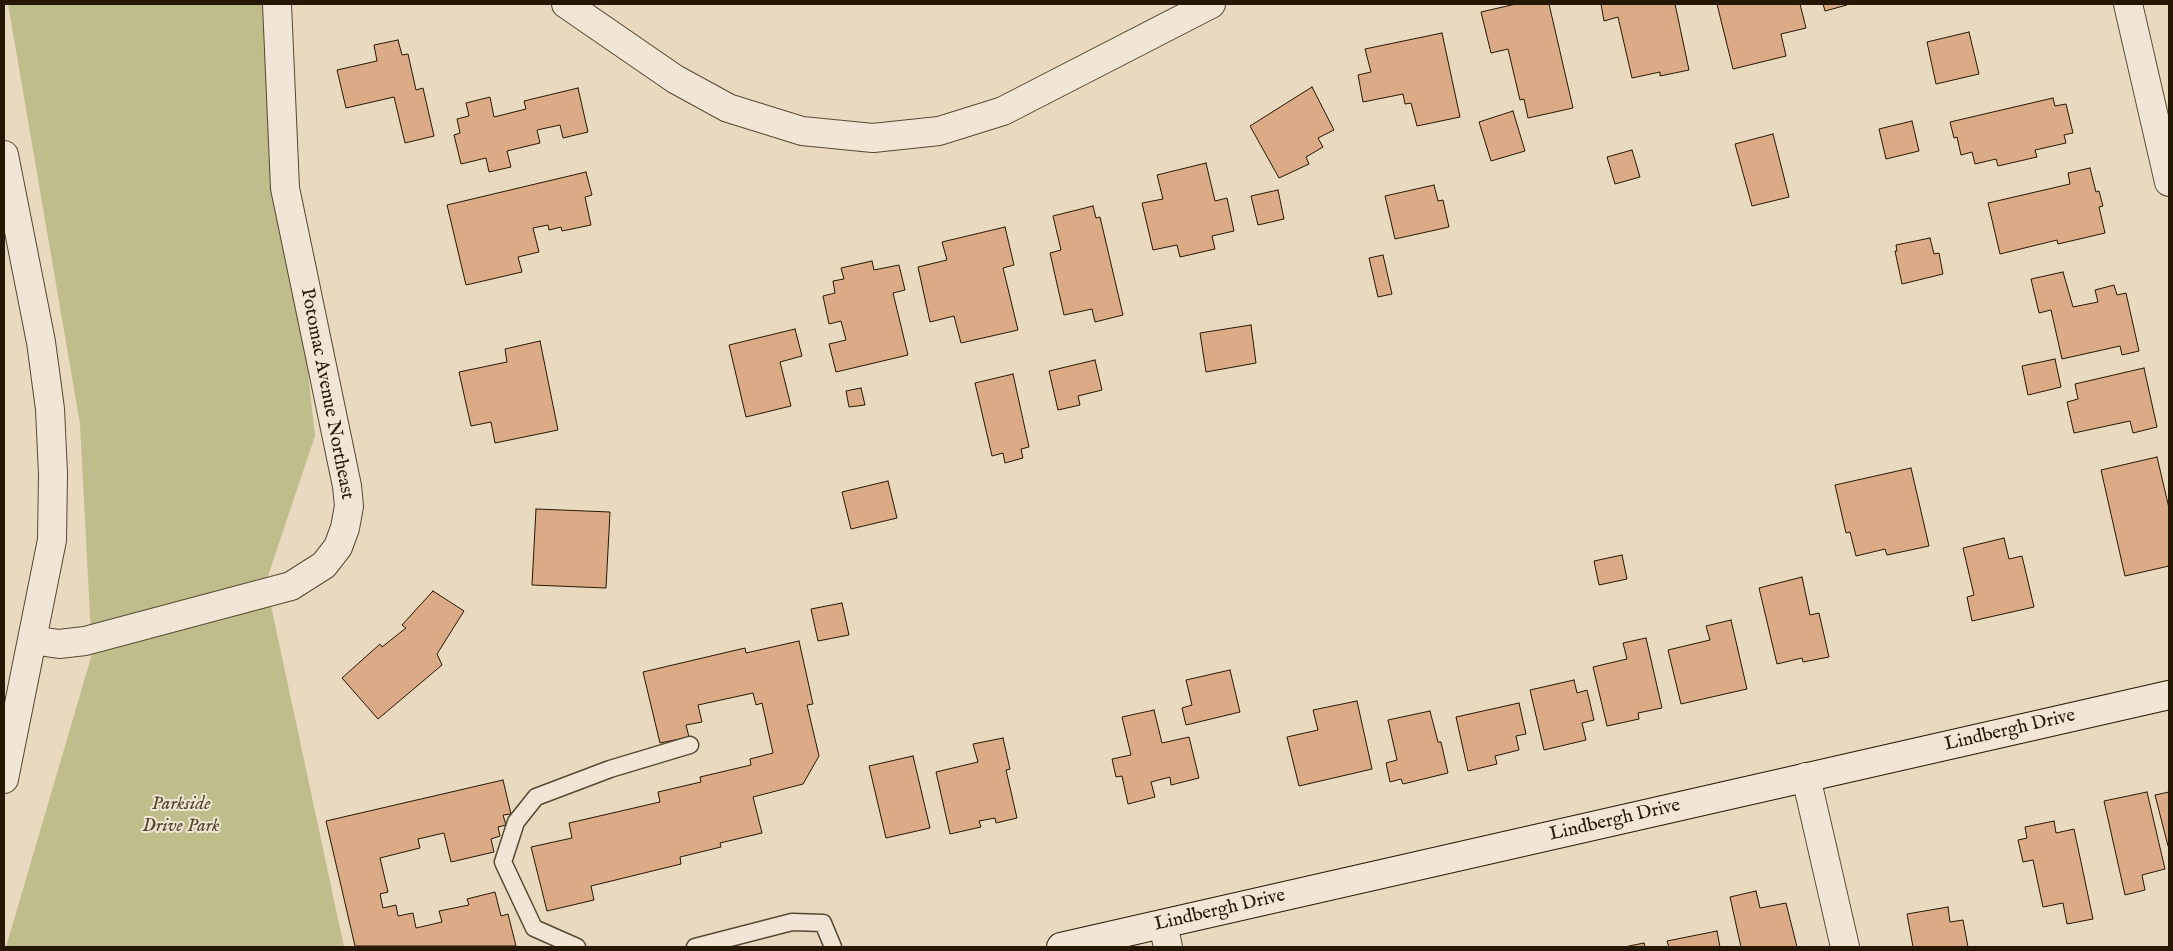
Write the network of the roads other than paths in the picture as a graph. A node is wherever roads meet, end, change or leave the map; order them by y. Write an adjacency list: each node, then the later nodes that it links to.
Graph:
1 (277, 4): 7 (street, Potomac Avenue Northeast)
2 (566, 4): 3 (street)
3 (1211, 4)
4 (2128, 4): 6 (street)
5 (4, 156): 7 (street)
6 (2169, 182)
7 (32, 640): 11 (street)
8 (2169, 694): 10 (street, Lindbergh Drive)
9 (690, 745): 13 (lane)
10 (1806, 778): 12 (street, Lindbergh Drive); 17 (street)
11 (4, 779)
12 (1165, 936): 16 (street, Lindbergh Drive)
13 (577, 947)
14 (696, 947): 15 (lane)
15 (833, 947)
16 (1060, 947)
17 (1845, 947)

